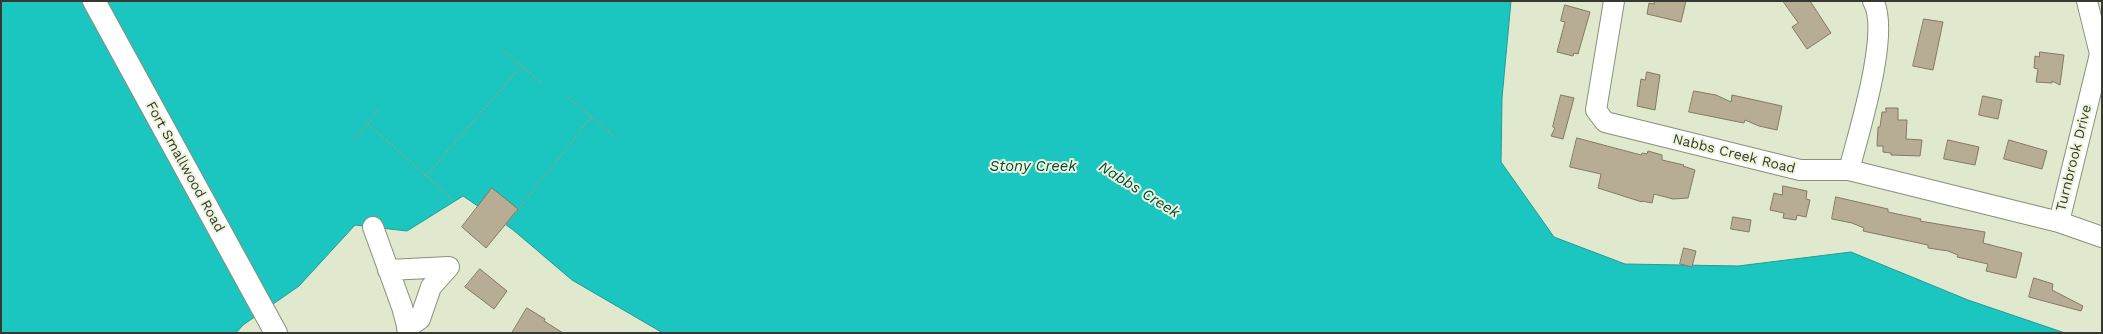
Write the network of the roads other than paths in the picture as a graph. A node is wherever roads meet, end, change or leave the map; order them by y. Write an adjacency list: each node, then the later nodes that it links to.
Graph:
1 (94, 1): 10 (main road, Fort Smallwood Road)
2 (1614, 1): 5 (street, Nabbs Creek Road)
3 (1873, 1): 5 (street)
4 (2087, 1): 6 (street, Turnbrook Drive)
5 (1849, 170): 6 (street, Nabbs Creek Road)
6 (2059, 222): 8 (street, Nabbs Creek Road)
7 (373, 227): 9 (street)
8 (2102, 237)
9 (388, 270): 11 (street); 11 (street)
10 (274, 329)
11 (408, 331)

